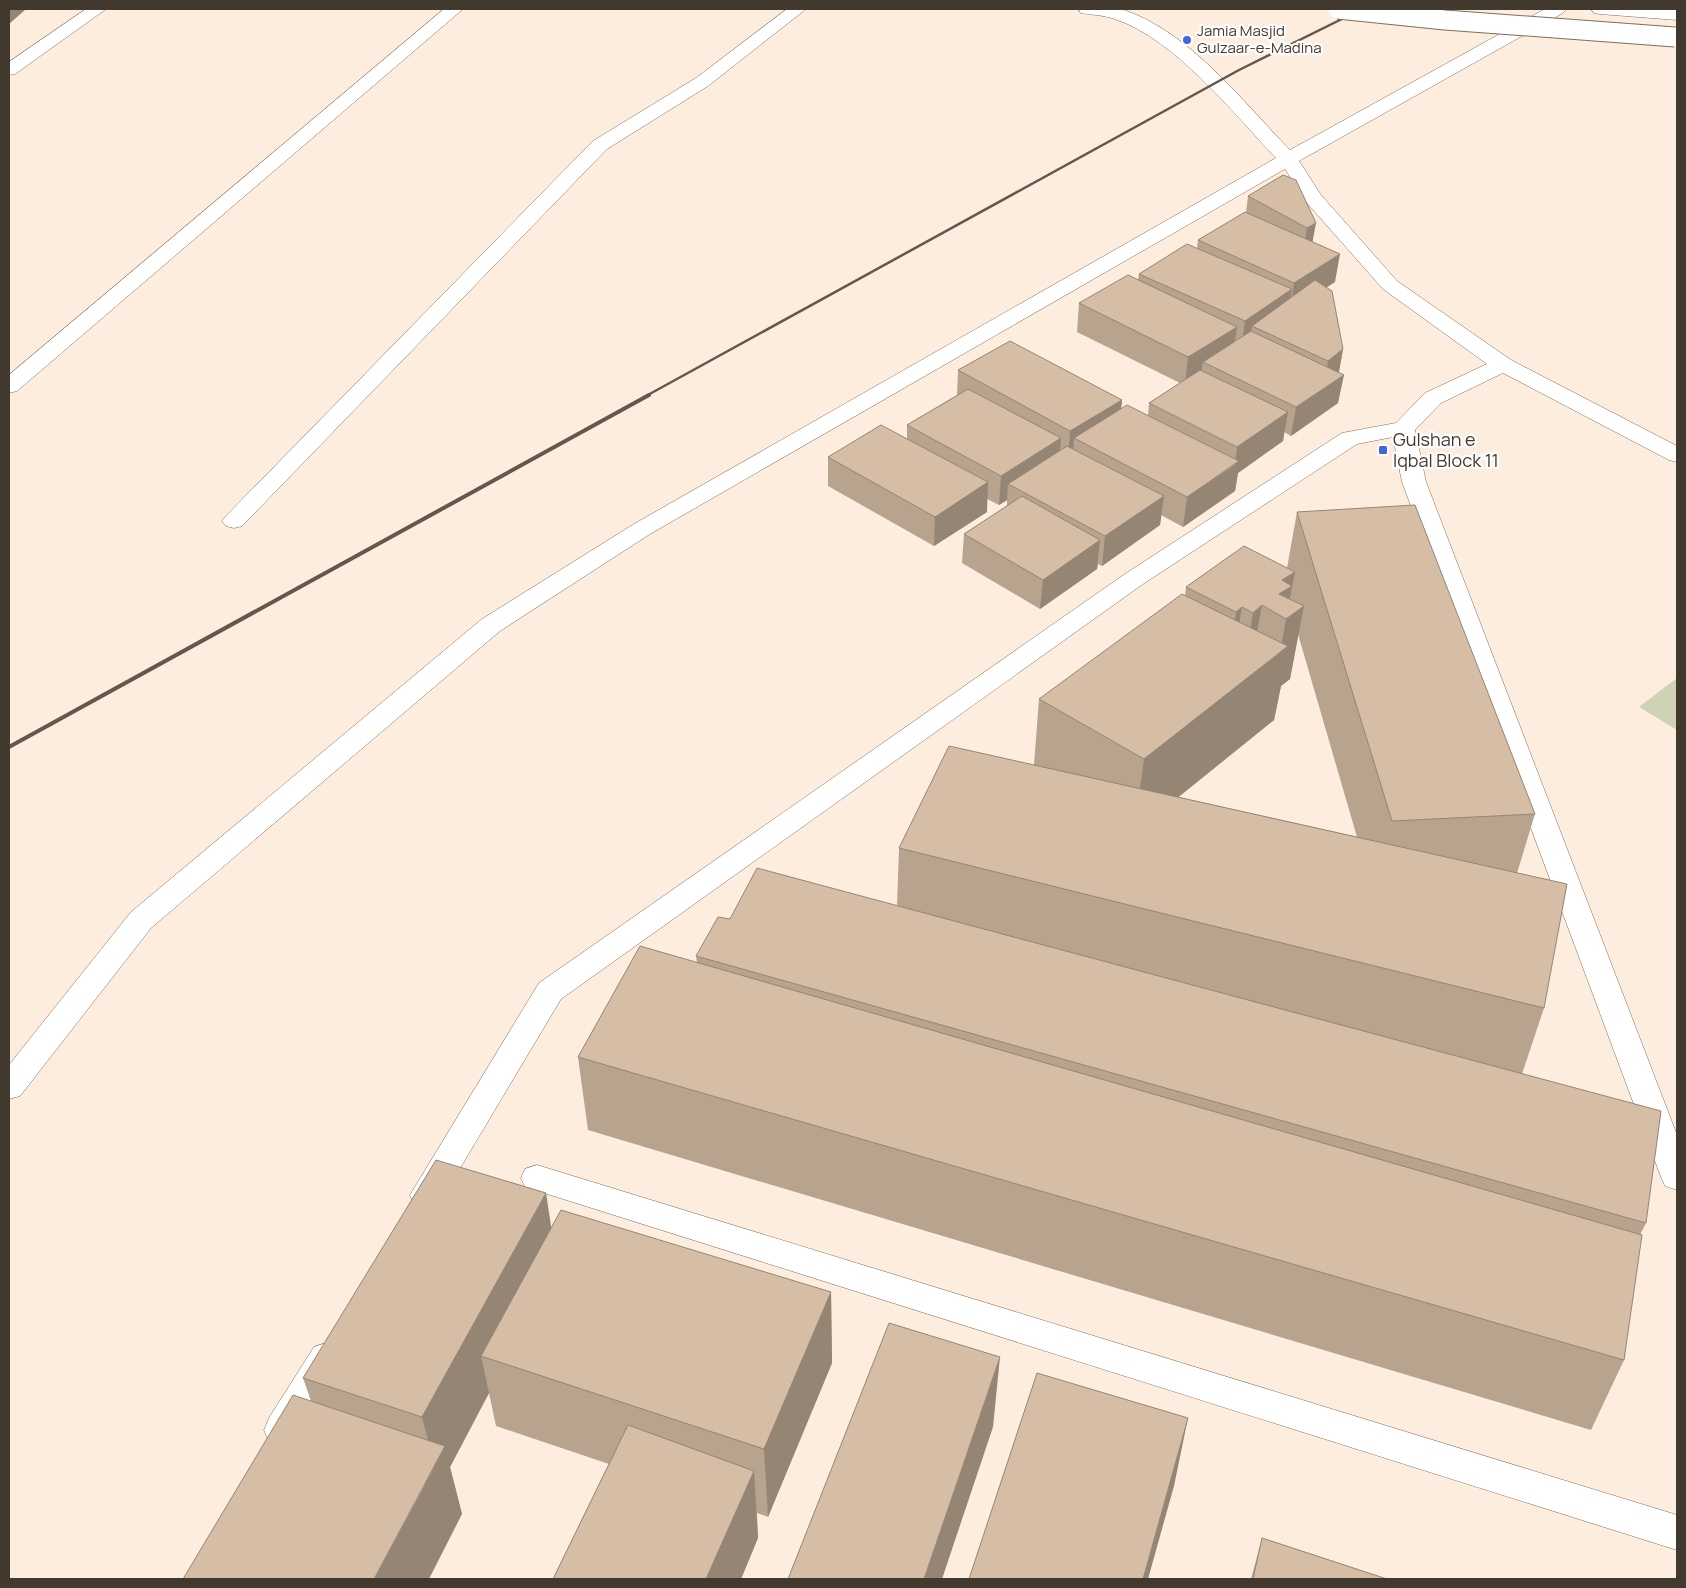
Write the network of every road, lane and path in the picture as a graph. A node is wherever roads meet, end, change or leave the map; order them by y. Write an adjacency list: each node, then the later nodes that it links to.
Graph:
1 (97, 9): 10 (street)
2 (454, 9): 13 (street)
3 (797, 9): 16 (street)
4 (1087, 9): 11 (street)
5 (1338, 9): 9 (street, bridge)
6 (1557, 9): 11 (street)
7 (1600, 9): 8 (street)
8 (1677, 15)
9 (1676, 37)
10 (9, 70)
11 (1288, 159): 12 (street); 17 (street)
12 (1503, 365): 14 (street); 15 (street)
13 (9, 386)
14 (1404, 429): 18 (street); 20 (street)
15 (1677, 456)
16 (234, 521)
17 (9, 1087)
18 (1677, 1177)
19 (537, 1178): 23 (street)
20 (410, 1222)
21 (342, 1332): 22 (street)
22 (269, 1452)
23 (1677, 1533)

